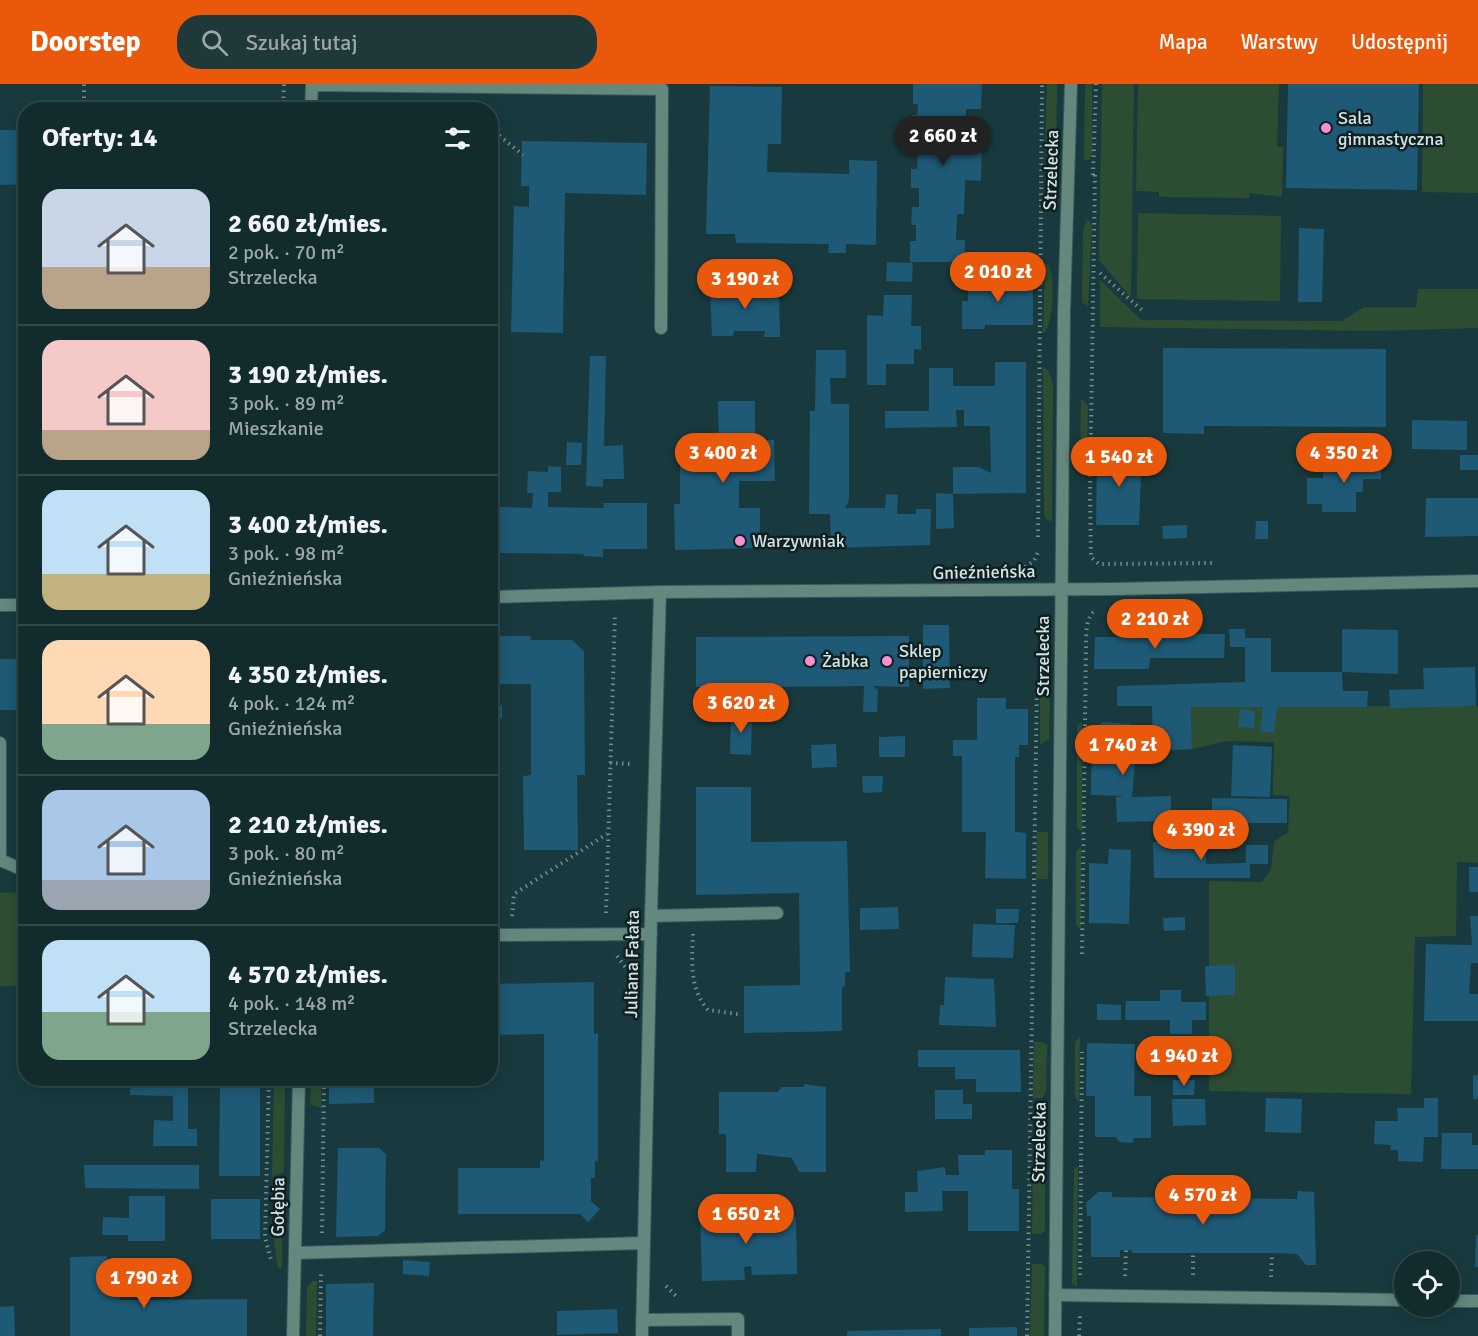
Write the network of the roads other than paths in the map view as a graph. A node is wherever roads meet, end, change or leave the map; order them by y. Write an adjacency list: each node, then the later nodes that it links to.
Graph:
1 (310, 84): 3 (street); 4 (street)
2 (1071, 84): 7 (street, Strzelecka)
3 (662, 87): 5 (street)
4 (311, 102)
5 (661, 328)
6 (1478, 581): 7 (street, Gnieźnieńska)
7 (1061, 589): 8 (street, Gnieźnieńska); 21 (street, Strzelecka)
8 (660, 592): 9 (street, Gnieźnieńska); 15 (street, Juliana Fałata)
9 (498, 597)
10 (0, 605): 11 (street)
11 (18, 605)
12 (0, 743): 13 (street)
13 (18, 867)
14 (777, 913): 15 (street)
15 (651, 916): 16 (street, Juliana Fałata)
16 (651, 934): 17 (street); 19 (street, Juliana Fałata)
17 (498, 935)
18 (299, 1086): 20 (street, Gołębia)
19 (644, 1243): 20 (street); 25 (street, Juliana Fałata)
20 (295, 1253): 26 (street, Gołębia)
21 (1055, 1295): 22 (street); 29 (street, Strzelecka)
22 (1394, 1300)
23 (1460, 1301): 24 (street)
24 (1478, 1301)
25 (642, 1320): 27 (street, Juliana Fałata); 28 (street)
26 (293, 1336)
27 (642, 1336)
28 (738, 1336)
29 (1055, 1336)

